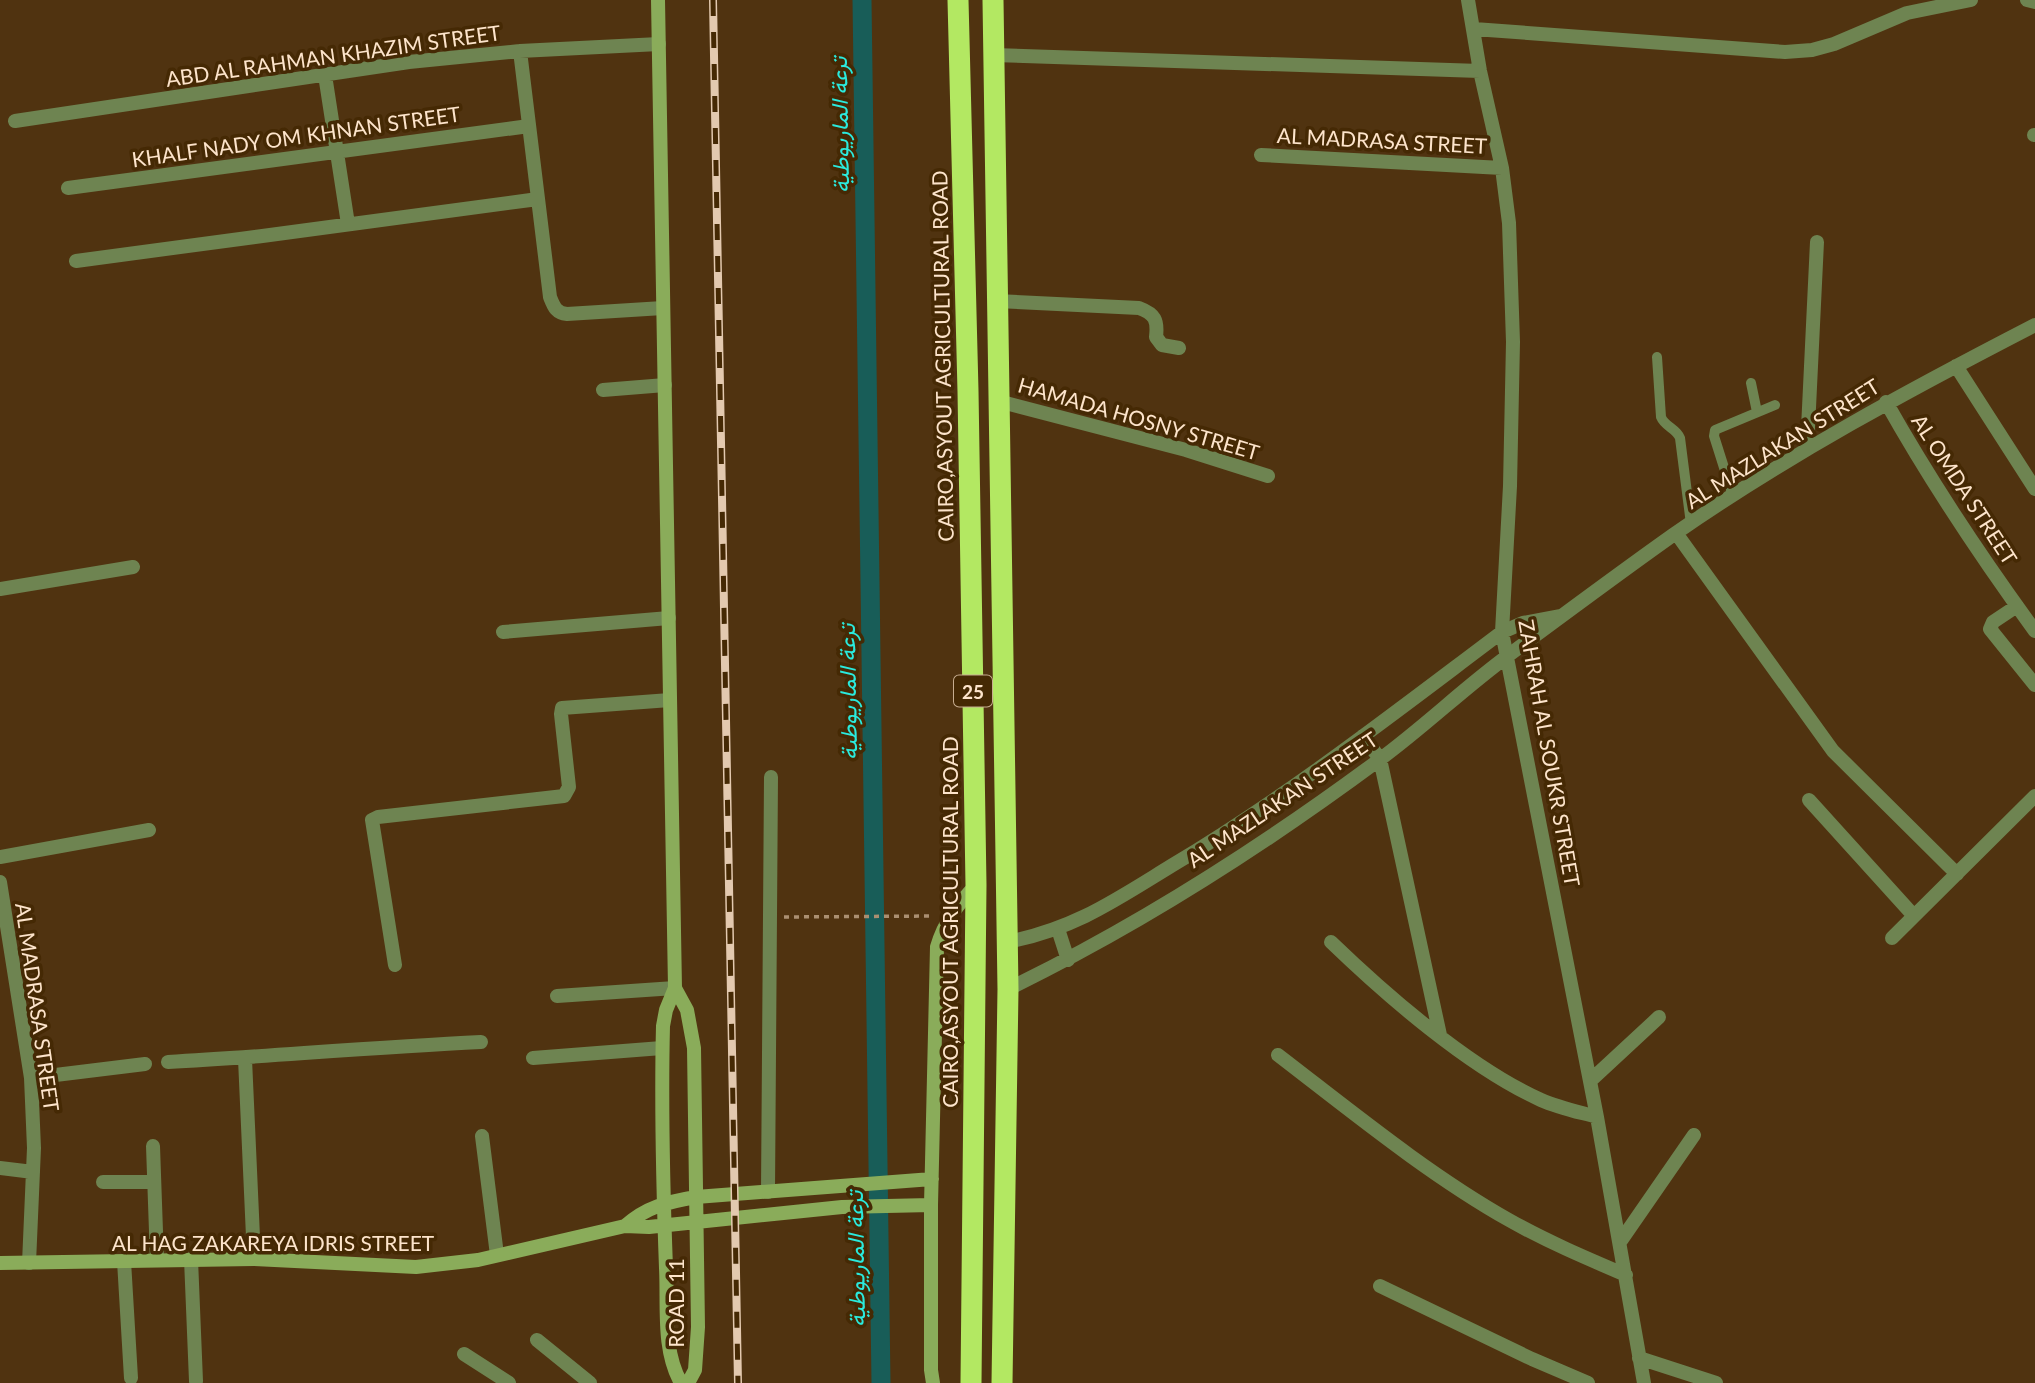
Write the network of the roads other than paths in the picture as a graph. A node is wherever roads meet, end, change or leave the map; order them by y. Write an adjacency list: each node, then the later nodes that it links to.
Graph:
1 (658, 0): 9 (street)
2 (958, 0): 66 (highway, CAIRO,ASYOUT AGRICULTURAL ROAD / 25)
3 (993, 0): 11 (highway, 25)
4 (1468, 0): 8 (street, ZAHRAH AL SOUKR STREET)
5 (1971, 0): 8 (street)
6 (2027, 0): 7 (street)
7 (2035, 2)
8 (1474, 30): 12 (street, ZAHRAH AL SOUKR STREET)
9 (659, 44): 10 (street, ABD AL RAHMAN KHAZIM STREET); 25 (street)
10 (520, 51): 13 (street, ABD AL RAHMAN KHAZIM STREET); 15 (street)
11 (993, 55): 12 (street); 24 (highway, 25)
12 (1480, 71): 18 (street, ZAHRAH AL SOUKR STREET)
13 (326, 75): 14 (street, ABD AL RAHMAN KHAZIM STREET); 16 (street)
14 (15, 121)
15 (529, 126): 16 (street, KHALF NADY OM KHNAN STREET); 20 (street)
16 (337, 151): 19 (street, KHALF NADY OM KHNAN STREET); 21 (street)
17 (1261, 155): 18 (street, AL MADRASA STREET)
18 (1502, 168): 50 (street, ZAHRAH AL SOUKR STREET)
19 (68, 188)
20 (538, 199): 21 (street); 25 (street)
21 (348, 224): 23 (street)
22 (1817, 242): 37 (street)
23 (76, 261)
24 (997, 301): 27 (street); 33 (highway, 25)
25 (663, 308): 31 (street)
26 (2035, 325): 29 (street, AL MAZLAKAN STREET)
27 (1179, 348)
28 (1657, 357): 41 (lane)
29 (1956, 366): 34 (street, AL MAZLAKAN STREET); 39 (street)
30 (1751, 383): 36 (lane)
31 (665, 385): 32 (street); 47 (street)
32 (603, 390)
33 (998, 401): 38 (street, HAMADA HOSNY STREET); 64 (highway, 25)
34 (1886, 402): 37 (street, AL MAZLAKAN STREET); 45 (street, AL OMDA STREET)
35 (1775, 405): 36 (lane)
36 (1757, 412): 40 (lane)
37 (1807, 449): 40 (street, AL MAZLAKAN STREET)
38 (1268, 476)
39 (2035, 489)
40 (1733, 496): 41 (street, AL MAZLAKAN STREET)
41 (1691, 524): 42 (street, AL MAZLAKAN STREET)
42 (1676, 533): 46 (street, AL MAZLAKAN STREET); 63 (street)
43 (133, 567): 44 (street)
44 (0, 589)
45 (2017, 606): 48 (street, AL OMDA STREET); 52 (street)
46 (1562, 615): 50 (street, AL MAZLAKAN STREET); 51 (street, AL MAZLAKAN STREET)
47 (669, 618): 49 (street); 53 (street)
48 (2035, 631)
49 (503, 632)
50 (1502, 632): 51 (street, ZAHRAH AL SOUKR STREET); 54 (street, AL MAZLAKAN STREET)
51 (1508, 656): 55 (street, AL MAZLAKAN STREET); 87 (street, ZAHRAH AL SOUKR STREET)
52 (2035, 685)
53 (670, 700): 73 (street); 74 (street)
54 (1363, 736): 55 (street); 59 (street, AL MAZLAKAN STREET)
55 (1380, 759): 61 (street, AL MAZLAKAN STREET); 78 (street)
56 (771, 776): 97 (street)
57 (2035, 796): 63 (street)
58 (1808, 800): 67 (street)
59 (1237, 826): 61 (street); 68 (street, AL MAZLAKAN STREET)
60 (149, 830): 62 (street)
61 (1252, 849): 72 (street, AL MAZLAKAN STREET)
62 (0, 857)
63 (1956, 874): 67 (street)
64 (1005, 879): 66 (highway); 70 (highway, 25)
65 (0, 882): 86 (street, AL MADRASA STREET)
66 (976, 885): 94 (street); 124 (highway, CAIRO,ASYOUT AGRICULTURAL ROAD / 25)
67 (1914, 916): 69 (street)
68 (1058, 929): 70 (street, AL MAZLAKAN STREET); 72 (street)
69 (1892, 938)
70 (1007, 942): 75 (highway, 25)
71 (1331, 942): 78 (street)
72 (1068, 960): 75 (street, AL MAZLAKAN STREET)
73 (395, 965)
74 (676, 988): 76 (street); 80 (street, ROAD 11); 98 (street, ROAD 11)
75 (1008, 989): 125 (highway, 25)
76 (557, 996)
77 (1659, 1017): 87 (street)
78 (1440, 1035): 88 (street)
79 (481, 1042): 83 (street)
80 (662, 1048): 82 (street); 99 (street, ROAD 11)
81 (1278, 1055): 112 (street)
82 (533, 1058)
83 (245, 1059): 84 (street); 107 (street)
84 (168, 1062)
85 (145, 1064): 86 (street)
86 (31, 1078): 93 (street, AL MADRASA STREET)
87 (1590, 1080): 88 (street, ZAHRAH AL SOUKR STREET)
88 (1597, 1117): 104 (street, ZAHRAH AL SOUKR STREET)
89 (1694, 1135): 104 (street)
90 (482, 1136): 105 (street)
91 (153, 1146): 96 (street)
92 (0, 1168): 93 (street)
93 (33, 1172): 111 (street, AL MADRASA STREET)
94 (932, 1179): 97 (street, AL HAG ZAKAREYA IDRIS STREET); 100 (street)
95 (103, 1182): 96 (street)
96 (154, 1182): 108 (street)
97 (768, 1192): 98 (street, AL HAG ZAKAREYA IDRIS STREET)
98 (696, 1197): 99 (street, AL HAG ZAKAREYA IDRIS STREET); 101 (street, ROAD 11)
99 (664, 1202): 102 (street, ROAD 11); 103 (street, AL HAG ZAKAREYA IDRIS STREET)
100 (931, 1205): 101 (street, AL HAG ZAKAREYA IDRIS STREET); 123 (street)
101 (696, 1222): 102 (street, AL HAG ZAKAREYA IDRIS STREET); 122 (street, ROAD 11)
102 (664, 1225): 103 (street, AL HAG ZAKAREYA IDRIS STREET); 121 (street, ROAD 11)
103 (625, 1226): 105 (street, AL HAG ZAKAREYA IDRIS STREET)
104 (1620, 1242): 112 (street, ZAHRAH AL SOUKR STREET)
105 (497, 1255): 107 (street, AL HAG ZAKAREYA IDRIS STREET)
106 (191, 1259): 107 (street, AL HAG ZAKAREYA IDRIS STREET); 108 (street, AL HAG ZAKAREYA IDRIS STREET); 118 (street)
107 (254, 1259)
108 (157, 1260): 109 (street, AL HAG ZAKAREYA IDRIS STREET)
109 (124, 1261): 111 (street, AL HAG ZAKAREYA IDRIS STREET); 117 (street)
110 (0, 1263): 111 (street, AL HAG ZAKAREYA IDRIS STREET)
111 (29, 1263)
112 (1626, 1275): 116 (street, ZAHRAH AL SOUKR STREET)
113 (1380, 1286): 126 (street)
114 (537, 1340): 120 (street)
115 (464, 1354): 119 (street)
116 (1639, 1358): 127 (street, ZAHRAH AL SOUKR STREET); 128 (street)
117 (131, 1378)
118 (196, 1381)
119 (509, 1383)
120 (590, 1383)
121 (681, 1383)
122 (688, 1383)
123 (933, 1383)
124 (971, 1383)
125 (1002, 1383)
126 (1588, 1383)
127 (1644, 1383)
128 (1716, 1383)

